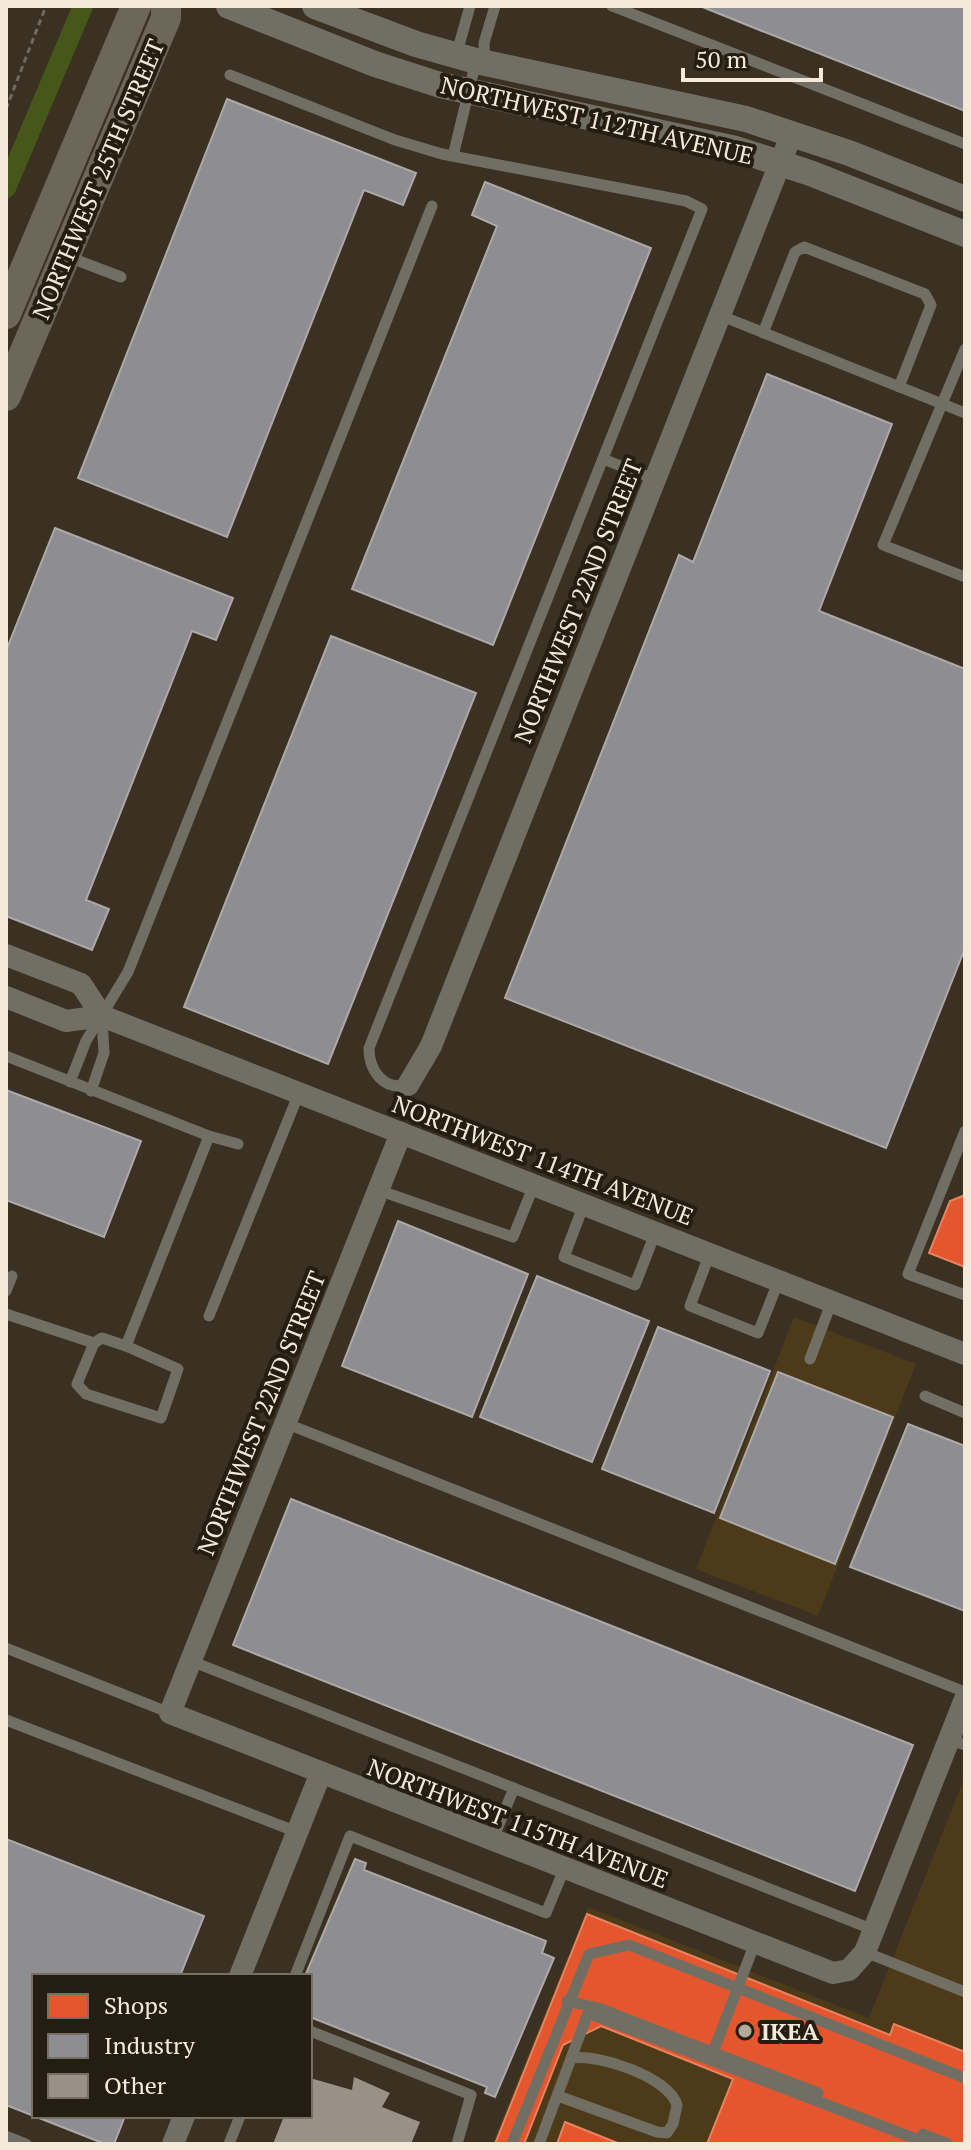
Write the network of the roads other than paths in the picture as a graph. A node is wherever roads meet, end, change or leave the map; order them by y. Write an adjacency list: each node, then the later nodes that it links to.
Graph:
1 (136, 6): 20 (main road, NORTHWEST 25TH STREET)
2 (166, 6): 18 (main road, NORTHWEST 25TH STREET)
3 (229, 6): 10 (street, NORTHWEST 112TH AVENUE)
4 (315, 6): 8 (street, NORTHWEST 112TH AVENUE)
5 (470, 6): 8 (lane)
6 (495, 6): 8 (lane)
7 (612, 6): 12 (lane)
8 (472, 60): 10 (lane); 11 (street, NORTHWEST 112TH AVENUE)
9 (230, 75): 13 (lane)
10 (470, 93): 13 (lane); 14 (street, NORTHWEST 112TH AVENUE)
11 (792, 133): 14 (street, NORTHWEST 22ND STREET); 15 (street, NORTHWEST 112TH AVENUE)
12 (965, 144)
13 (453, 156): 28 (lane)
14 (779, 163): 17 (street, NORTHWEST 112TH AVENUE); 21 (street, NORTHWEST 22ND STREET)
15 (965, 199)
16 (432, 206): 33 (lane)
17 (965, 234)
18 (65, 255): 19 (lane); 25 (main road, NORTHWEST 25TH STREET)
19 (121, 277)
20 (6, 314)
21 (719, 315): 22 (lane); 29 (street, NORTHWEST 22ND STREET)
22 (763, 333): 24 (lane); 24 (lane)
23 (965, 349): 26 (lane)
24 (899, 387): 26 (lane)
25 (6, 396)
26 (942, 404): 27 (lane); 30 (lane)
27 (965, 413)
28 (603, 459): 29 (lane); 36 (lane)
29 (654, 479): 36 (street, NORTHWEST 22ND STREET)
30 (965, 577)
31 (6, 955): 33 (street)
32 (6, 997): 33 (street, NORTHWEST 114TH AVENUE)
33 (102, 1016): 35 (lane); 37 (lane); 38 (street, NORTHWEST 114TH AVENUE)
34 (6, 1056): 35 (lane)
35 (70, 1082): 37 (lane)
36 (408, 1085)
37 (91, 1091): 41 (lane)
38 (299, 1093): 40 (street, NORTHWEST 114TH AVENUE); 54 (lane)
39 (965, 1131): 51 (lane)
40 (401, 1133): 43 (street, NORTHWEST 114TH AVENUE); 44 (street, NORTHWEST 22ND STREET)
41 (209, 1136): 42 (lane); 56 (lane)
42 (238, 1144)
43 (534, 1185): 44 (lane); 45 (street, NORTHWEST 114TH AVENUE)
44 (378, 1190): 61 (street, NORTHWEST 22ND STREET)
45 (584, 1204): 46 (street, NORTHWEST 114TH AVENUE); 46 (lane)
46 (656, 1231): 47 (street, NORTHWEST 114TH AVENUE)
47 (710, 1253): 49 (street, NORTHWEST 114TH AVENUE); 49 (lane)
48 (12, 1276): 50 (lane)
49 (779, 1280): 52 (street, NORTHWEST 114TH AVENUE)
50 (6, 1291)
51 (965, 1295)
52 (832, 1301): 57 (street, NORTHWEST 114TH AVENUE); 58 (lane)
53 (6, 1314): 55 (lane)
54 (209, 1316)
55 (94, 1343): 56 (lane); 56 (lane)
56 (126, 1346)
57 (965, 1354)
58 (810, 1359)
59 (925, 1396): 60 (lane)
60 (965, 1413)
61 (285, 1423): 63 (street, NORTHWEST 22ND STREET); 64 (lane)
62 (6, 1648): 65 (lane)
63 (191, 1661): 65 (street, NORTHWEST 22ND STREET); 69 (lane)
64 (964, 1705): 67 (street)
65 (170, 1713): 68 (street, NORTHWEST 115TH AVENUE)
66 (6, 1720): 70 (lane)
67 (957, 1742): 73 (street)
68 (320, 1775): 70 (street); 71 (street, NORTHWEST 115TH AVENUE)
69 (514, 1788): 71 (lane); 73 (lane)
70 (297, 1832): 76 (street)
71 (493, 1839): 72 (street, NORTHWEST 115TH AVENUE)
72 (565, 1867): 74 (street, NORTHWEST 115TH AVENUE); 77 (lane)
73 (874, 1930): 75 (street)
74 (755, 1943): 75 (street, NORTHWEST 115TH AVENUE); 82 (lane)
75 (865, 1952): 78 (lane)
76 (241, 1974)
77 (296, 1974)
78 (964, 1991)
79 (567, 2001): 83 (lane); 92 (lane); 95 (lane)
80 (312, 2032): 91 (lane)
81 (572, 2058): 82 (lane); 84 (lane); 84 (lane)
82 (710, 2060): 94 (lane)
83 (965, 2078)
84 (558, 2096): 93 (lane)
85 (183, 2118): 89 (street)
86 (239, 2118): 90 (lane)
87 (6, 2136): 88 (lane)
88 (26, 2144)
89 (173, 2144)
90 (229, 2144)
91 (457, 2144)
92 (512, 2144)
93 (539, 2144)
94 (929, 2144)
95 (948, 2144)

